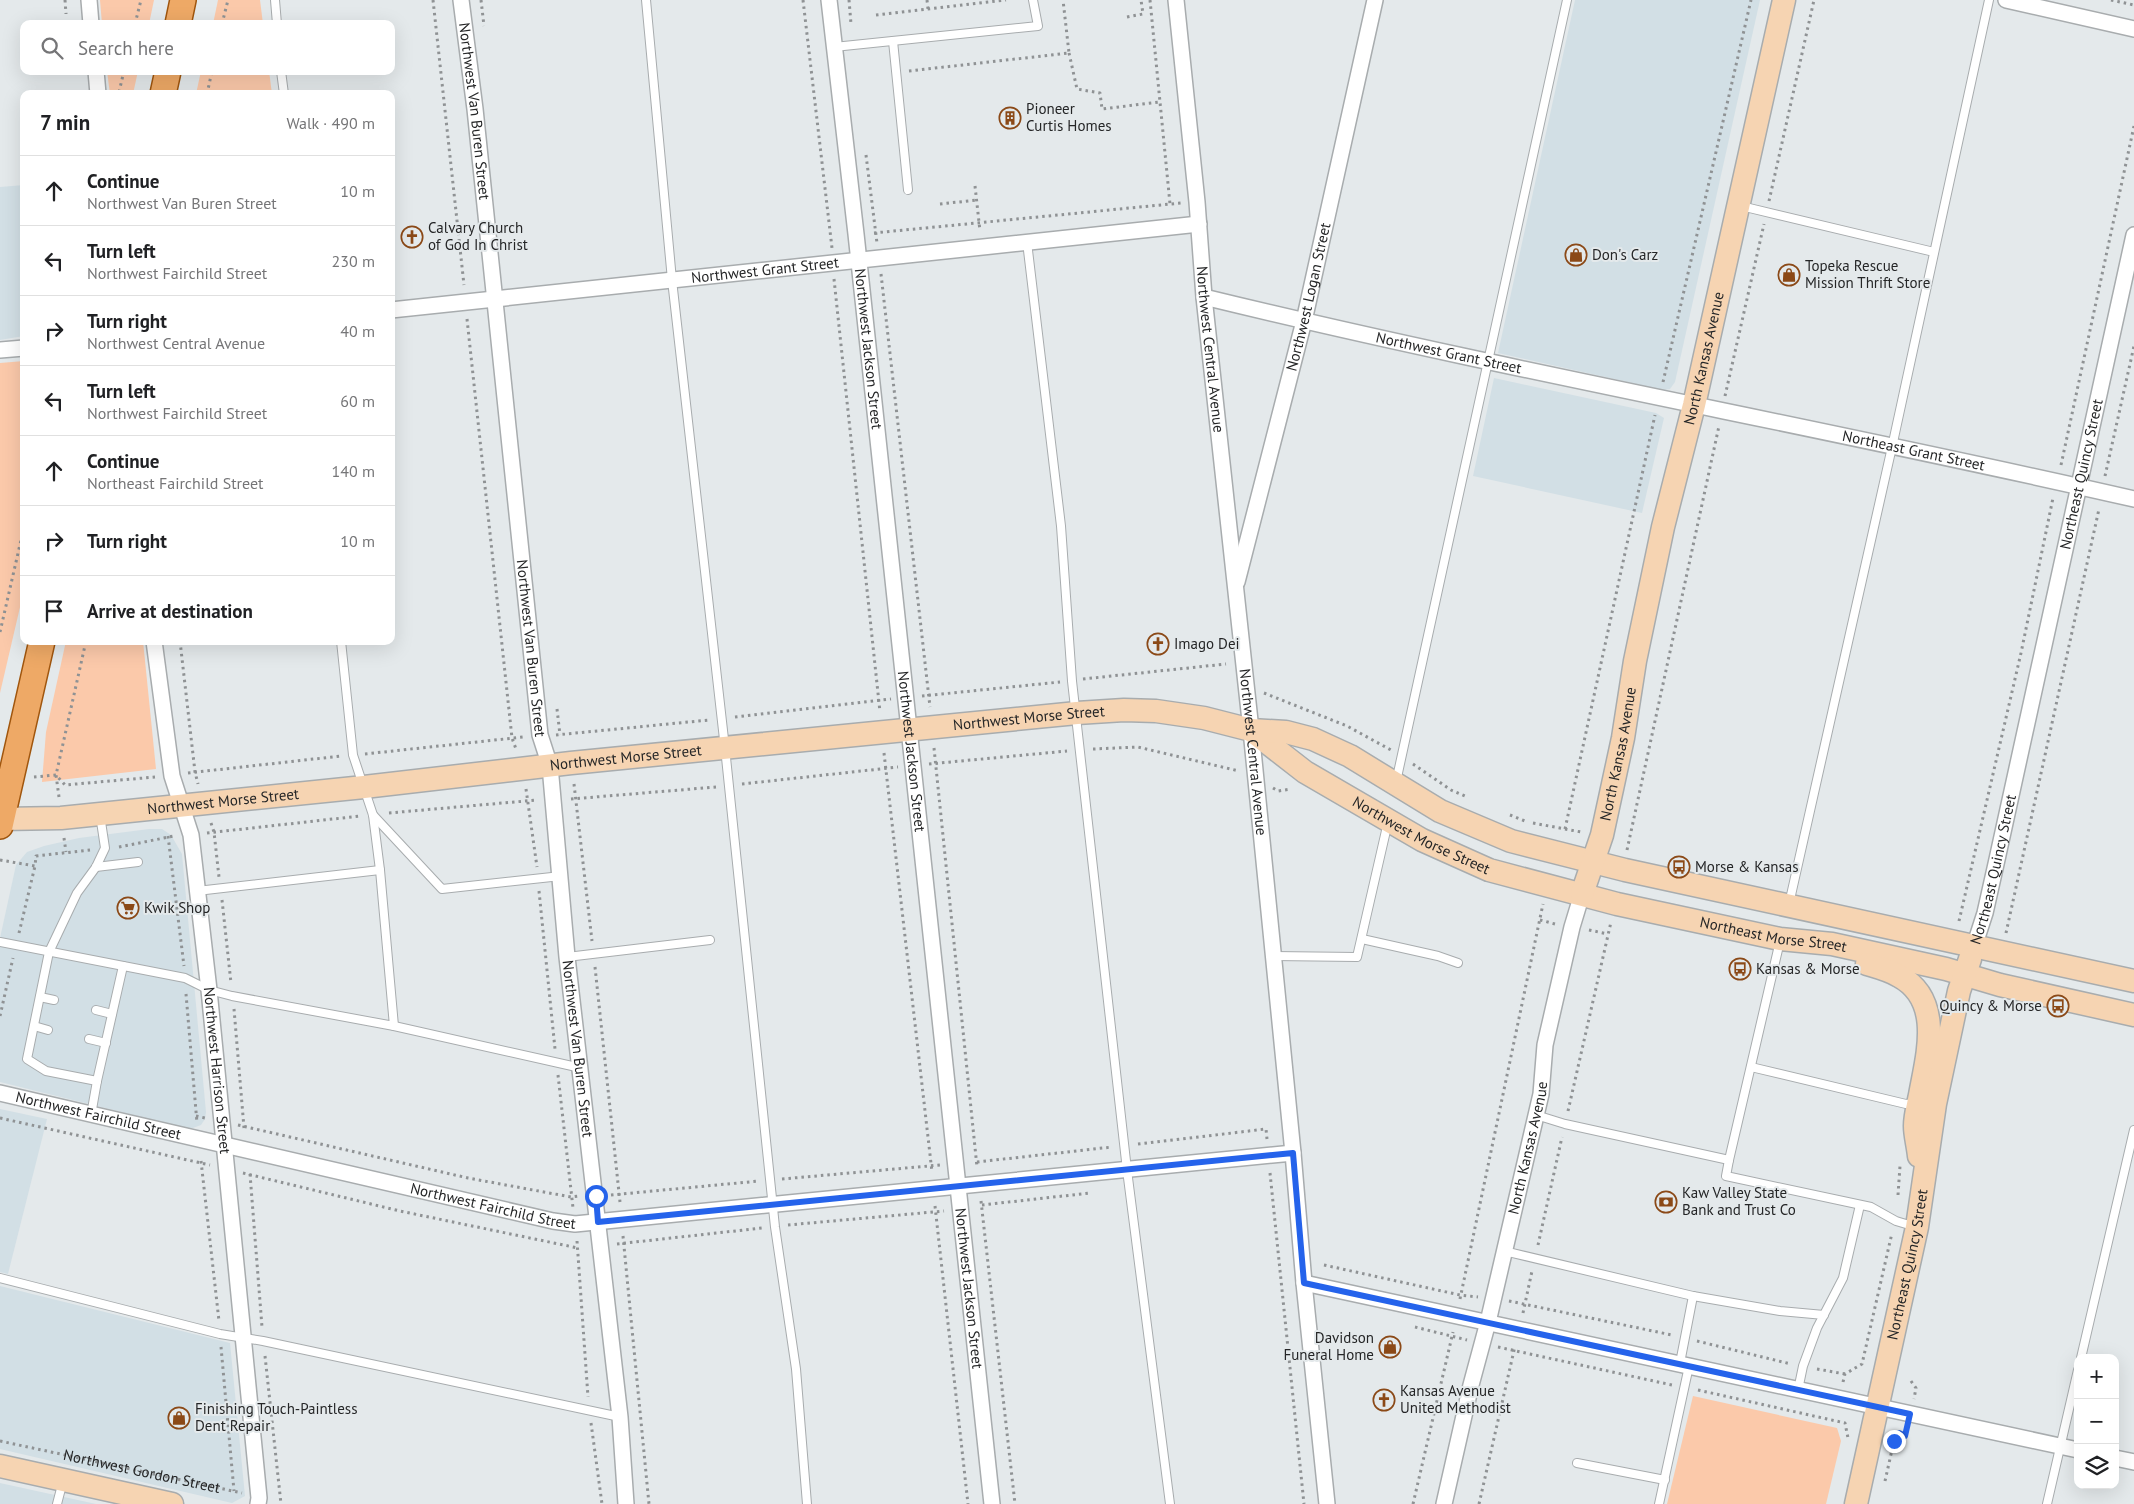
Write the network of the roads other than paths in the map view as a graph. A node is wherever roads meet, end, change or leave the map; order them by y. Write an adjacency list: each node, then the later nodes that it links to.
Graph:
1 (89, 0): 14 (street)
2 (183, 0): 15 (main road)
3 (275, 0): 16 (lane)
4 (461, 0): 35 (street, Northwest Van Buren Street)
5 (646, 0): 33 (lane)
6 (829, 0): 19 (street, Northwest Jackson Street)
7 (1033, 0): 18 (lane)
8 (1176, 0): 28 (street, Northwest Central Avenue)
9 (1374, 0): 37 (street, Northwest Logan Street)
10 (1567, 0): 40 (lane)
11 (1784, 0): 27 (main road, North Kansas Avenue)
12 (1989, 0): 31 (lane)
13 (2006, 0): 17 (street)
14 (91, 20)
15 (179, 20)
16 (277, 20)
17 (2134, 29)
18 (893, 41): 19 (lane); 26 (lane)
19 (834, 47): 32 (street, Northwest Jackson Street)
20 (96, 75): 23 (street)
21 (167, 75): 24 (main road)
22 (282, 75): 25 (lane)
23 (98, 90)
24 (164, 90)
25 (284, 90)
26 (908, 190)
27 (1739, 205): 31 (lane); 41 (main road, North Kansas Avenue)
28 (1199, 224): 30 (street, Northwest Grant Street); 34 (street, Northwest Central Avenue)
29 (2134, 235): 43 (street, Northeast Quincy Street)
30 (1027, 242): 32 (street, Northwest Grant Street); 49 (lane)
31 (1934, 252): 42 (lane)
32 (857, 261): 33 (street, Northwest Grant Street); 50 (street, Northwest Jackson Street)
33 (672, 280): 35 (street, Northwest Grant Street); 52 (lane)
34 (1204, 296): 37 (street, Northwest Grant Street); 45 (street, Northwest Central Avenue)
35 (493, 299): 36 (street, Northwest Grant Street); 53 (street, Northwest Van Buren Street)
36 (395, 310)
37 (1304, 321): 40 (street, Northwest Grant Street); 45 (street, Northwest Logan Street)
38 (20, 348): 39 (street)
39 (0, 350)
40 (1489, 361): 41 (street, Northwest Grant Street); 54 (lane)
41 (1694, 405): 42 (street, Northeast Grant Street); 62 (main road, North Kansas Avenue)
42 (1892, 447): 43 (street, Northeast Grant Street); 68 (lane)
43 (2079, 487): 44 (street, Northeast Grant Street); 73 (street, Northeast Quincy Street)
44 (2134, 499)
45 (1234, 594): 51 (street, Northwest Central Avenue)
46 (41, 645): 60 (main road)
47 (155, 645): 56 (street, Northwest Harrison Street)
48 (341, 645): 55 (lane)
49 (1077, 713): 50 (main road, Northwest Morse Street); 51 (main road, Northwest Morse Street); 103 (lane)
50 (909, 730): 52 (main road, Northwest Morse Street); 104 (street, Northwest Jackson Street)
51 (1251, 730): 54 (main road, Northwest Morse Street); 59 (main road, Northwest Morse Street); 75 (street, Northwest Central Avenue)
52 (725, 748): 53 (main road, Northwest Morse Street); 105 (lane)
53 (561, 765): 55 (main road, Northwest Morse Street); 65 (street, Northwest Van Buren Street)
54 (1396, 783): 62 (main road, Northwest Morse Street)
55 (364, 787): 56 (main road, Northwest Morse Street); 58 (lane)
56 (180, 805): 57 (main road, Northwest Morse Street); 66 (street, Northwest Harrison Street)
57 (100, 813): 60 (main road, Northwest Morse Street); 63 (lane)
58 (373, 815): 64 (lane); 65 (lane)
59 (1389, 820): 67 (main road, Northwest Morse Street); 69 (lane)
60 (1, 821)
61 (138, 862): 63 (lane)
62 (1593, 862): 67 (main road, North Kansas Avenue); 68 (main road, Northeast Morse Street)
63 (96, 867): 74 (lane)
64 (380, 870): 66 (lane); 88 (lane)
65 (561, 876): 76 (street, Northwest Van Buren Street)
66 (197, 891): 81 (street, Northwest Harrison Street)
67 (1582, 894): 70 (main road, Northeast Morse Street); 98 (street, North Kansas Avenue)
68 (1789, 905): 73 (main road, Northeast Morse Street)
69 (1362, 939): 75 (lane); 77 (lane)
70 (1780, 939): 79 (main road, Northeast Morse Street); 93 (lane); 96 (main road)
71 (710, 940): 76 (lane)
72 (0, 942): 74 (lane)
73 (1964, 945): 79 (main road, Northeast Quincy Street); 80 (main road, Northeast Morse Street)
74 (49, 952): 78 (lane); 82 (lane)
75 (1273, 956): 101 (street, Northwest Central Avenue)
76 (568, 957): 92 (street, Northwest Van Buren Street)
77 (1458, 963)
78 (123, 966): 81 (lane); 85 (lane)
79 (1965, 974): 86 (main road); 96 (main road, Northeast Quincy Street)
80 (2134, 981)
81 (209, 990): 88 (lane); 100 (street, Northwest Harrison Street)
82 (40, 997): 83 (lane); 87 (lane)
83 (54, 1000)
84 (96, 1010): 85 (lane)
85 (112, 1014): 91 (lane)
86 (2134, 1015)
87 (34, 1026): 89 (lane); 94 (lane)
88 (394, 1026): 92 (lane)
89 (48, 1030)
90 (89, 1039): 91 (lane)
91 (106, 1043): 94 (lane)
92 (581, 1068): 107 (street, Northwest Van Buren Street)
93 (1751, 1068): 96 (lane); 102 (lane)
94 (97, 1081): 97 (lane)
95 (0, 1093): 97 (street, Northwest Fairchild Street)
96 (1927, 1103): 108 (main road, Northeast Quincy Street)
97 (92, 1115): 100 (street, Northwest Fairchild Street)
98 (1536, 1115): 102 (lane); 109 (street, North Kansas Avenue)
99 (2134, 1130): 116 (lane)
100 (224, 1146): 107 (street, Northwest Fairchild Street); 115 (street, Northwest Harrison Street)
101 (1293, 1153): 103 (street, Northwest Fairchild Street); 111 (street, Northwest Central Avenue)
102 (1729, 1160): 106 (lane)
103 (1127, 1170): 104 (street, Northwest Fairchild Street); 136 (lane)
104 (958, 1187): 105 (street, Northwest Fairchild Street); 135 (street, Northwest Jackson Street)
105 (773, 1205): 107 (street, Northwest Fairchild Street); 134 (lane)
106 (1860, 1205): 108 (lane); 113 (lane)
107 (598, 1222): 121 (street, Northwest Van Buren Street)
108 (1906, 1224): 120 (main road, Northeast Quincy Street)
109 (1504, 1251): 112 (lane); 114 (street, North Kansas Avenue)
110 (0, 1278): 115 (lane)
111 (1304, 1283): 114 (street); 137 (street, Northwest Central Avenue)
112 (1693, 1296): 113 (lane); 117 (lane)
113 (1824, 1315): 119 (lane)
114 (1488, 1322): 117 (street); 138 (street, North Kansas Avenue)
115 (244, 1338): 121 (lane); 130 (street, Northwest Harrison Street)
116 (2082, 1354)
117 (1684, 1364): 119 (street); 129 (lane)
118 (2074, 1387): 122 (lane)
119 (1798, 1390): 120 (street)
120 (1877, 1407): 122 (street); 140 (main road, Northeast Quincy Street)
121 (620, 1417): 133 (street, Northwest Van Buren Street)
122 (2060, 1446): 123 (street); 141 (lane)
123 (2074, 1449)
124 (2119, 1459): 125 (street)
125 (2134, 1462)
126 (1577, 1463): 129 (lane)
127 (0, 1466): 128 (main road, Northwest Gordon Street)
128 (64, 1479): 131 (lane); 132 (main road, Northwest Gordon Street)
129 (1665, 1480): 139 (lane)
130 (259, 1501)
131 (57, 1504)
132 (172, 1504)
133 (626, 1504)
134 (807, 1504)
135 (992, 1504)
136 (1170, 1504)
137 (1327, 1504)
138 (1444, 1504)
139 (1659, 1504)
140 (1856, 1504)
141 (2047, 1504)

